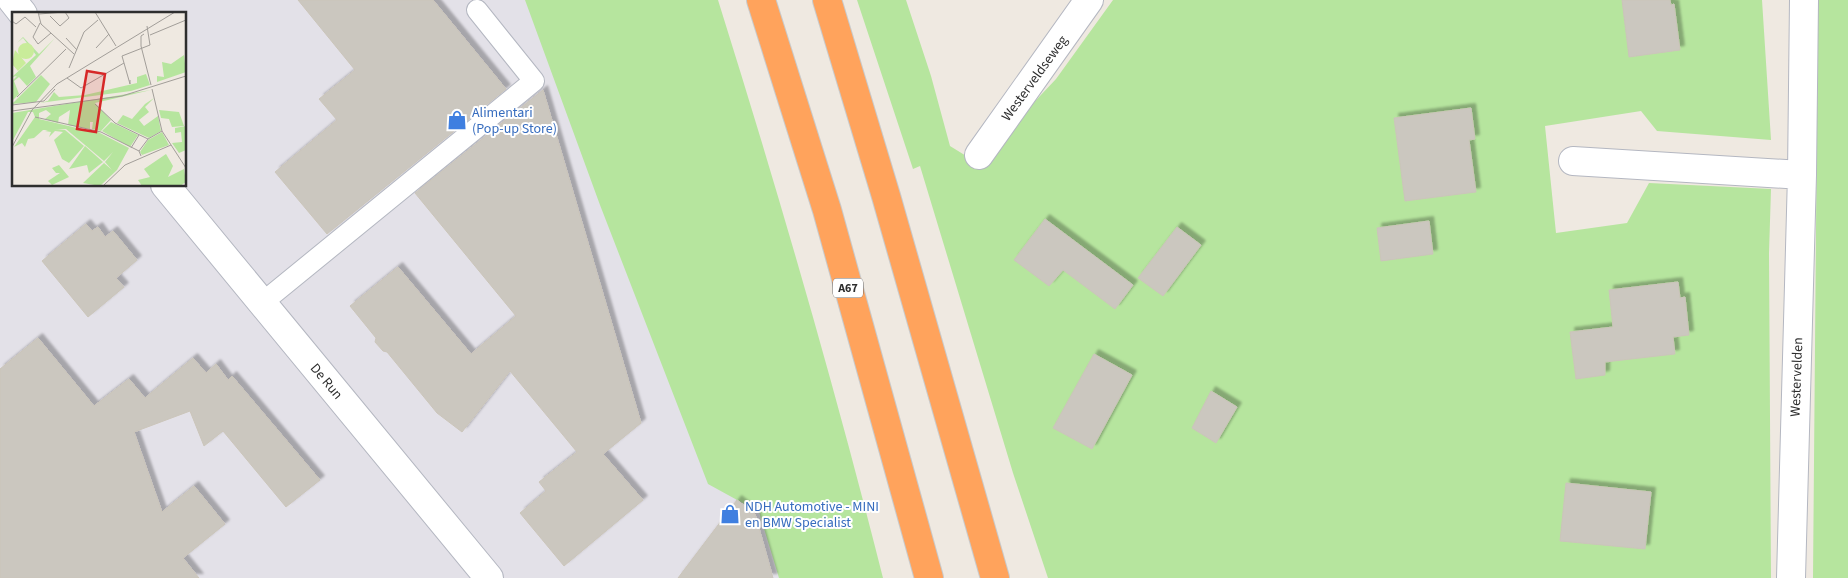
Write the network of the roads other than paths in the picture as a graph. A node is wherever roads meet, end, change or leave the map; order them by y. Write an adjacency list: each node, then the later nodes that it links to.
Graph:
1 (12, 0): 7 (street)
2 (761, 0): 14 (highway, A67)
3 (827, 0): 15 (highway)
4 (1090, 0): 8 (street, Westerveldseweg)
5 (1804, 0): 10 (street, Westervelden)
6 (477, 10): 12 (lane)
7 (21, 12)
8 (979, 155)
9 (1573, 161): 10 (street)
10 (1802, 175): 16 (street, Westervelden)
11 (166, 186): 12 (street, De Run)
12 (262, 303): 13 (street, De Run)
13 (489, 578)
14 (929, 578)
15 (995, 578)
16 (1791, 578)

